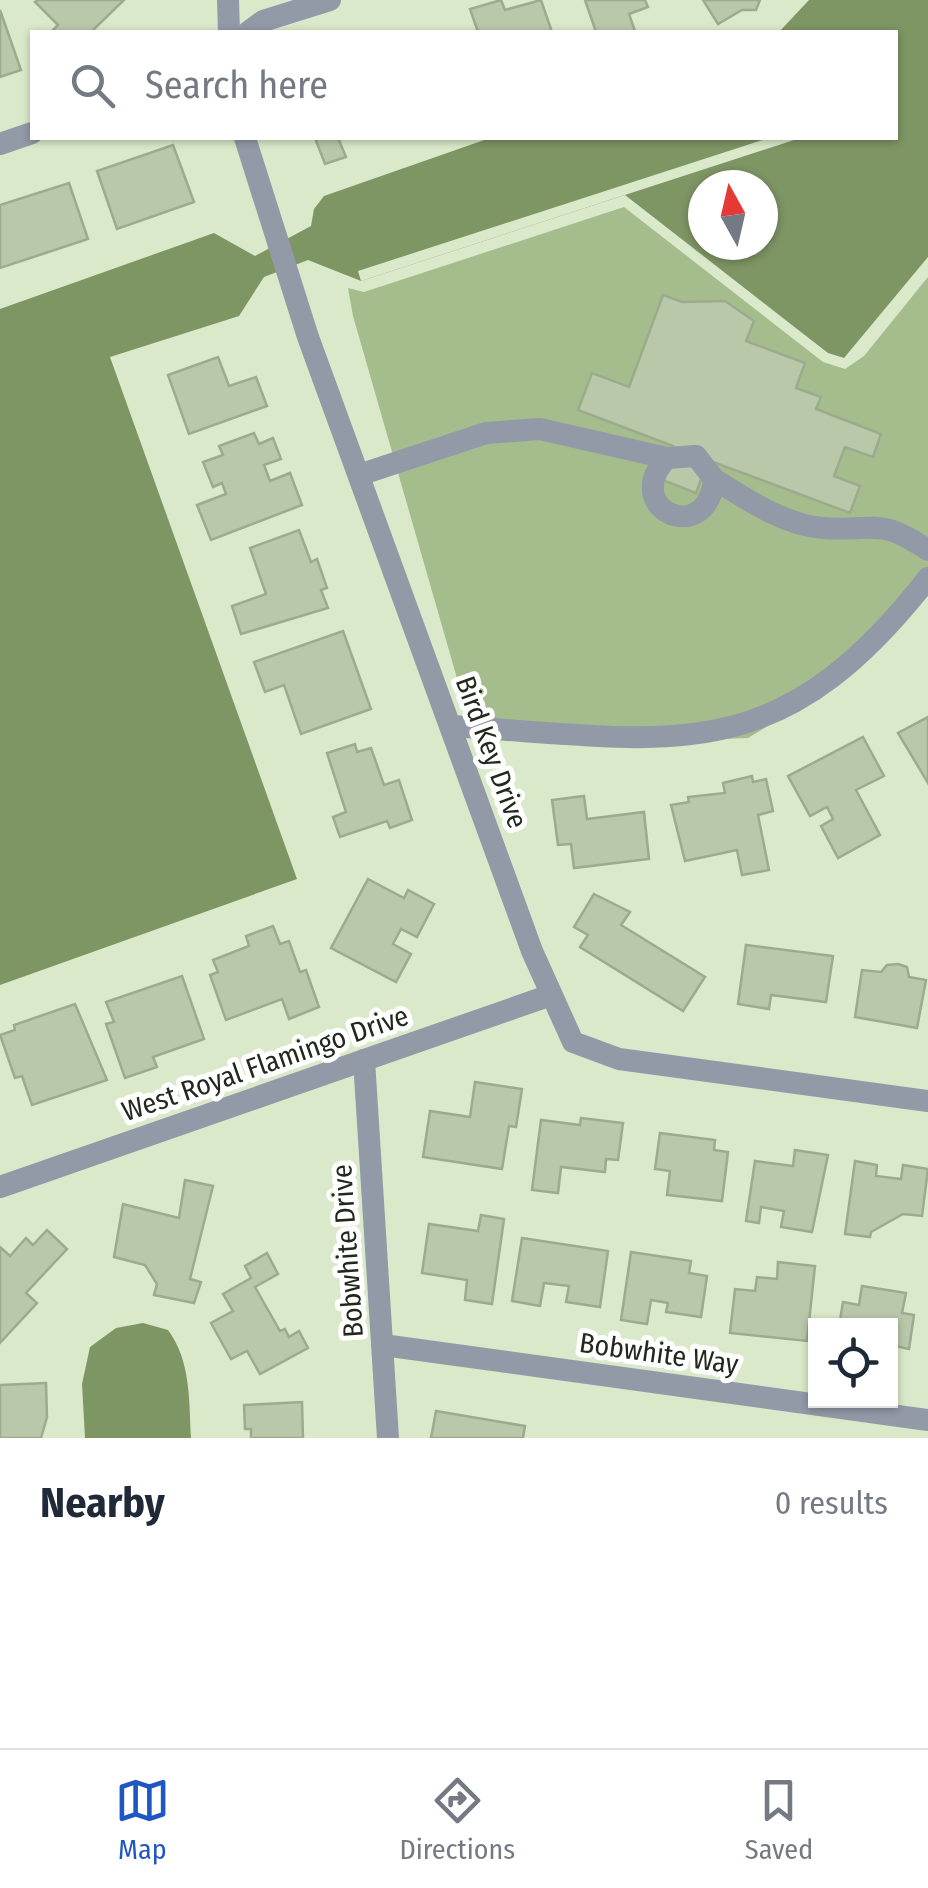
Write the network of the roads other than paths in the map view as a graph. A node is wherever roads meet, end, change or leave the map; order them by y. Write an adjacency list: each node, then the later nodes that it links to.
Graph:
1 (228, 0): 3 (street)
2 (330, 0): 4 (street)
3 (229, 30)
4 (251, 30)
5 (30, 134): 7 (street)
6 (244, 140): 9 (street, Bird Key Drive)
7 (0, 144)
8 (667, 458): 9 (street); 10 (street); 10 (street)
9 (359, 475): 13 (street, Bird Key Drive)
10 (714, 479): 11 (street)
11 (928, 550)
12 (928, 578): 13 (street)
13 (451, 726): 14 (street, Bird Key Drive)
14 (550, 995): 15 (street, West Royal Flamingo Drive); 16 (street, Bird Key Drive)
15 (364, 1060): 17 (street, West Royal Flamingo Drive); 18 (street, Bobwhite Drive)
16 (928, 1102)
17 (0, 1187)
18 (383, 1345): 19 (street, Bobwhite Way); 20 (street, Bobwhite Drive)
19 (928, 1420)
20 (388, 1438)

